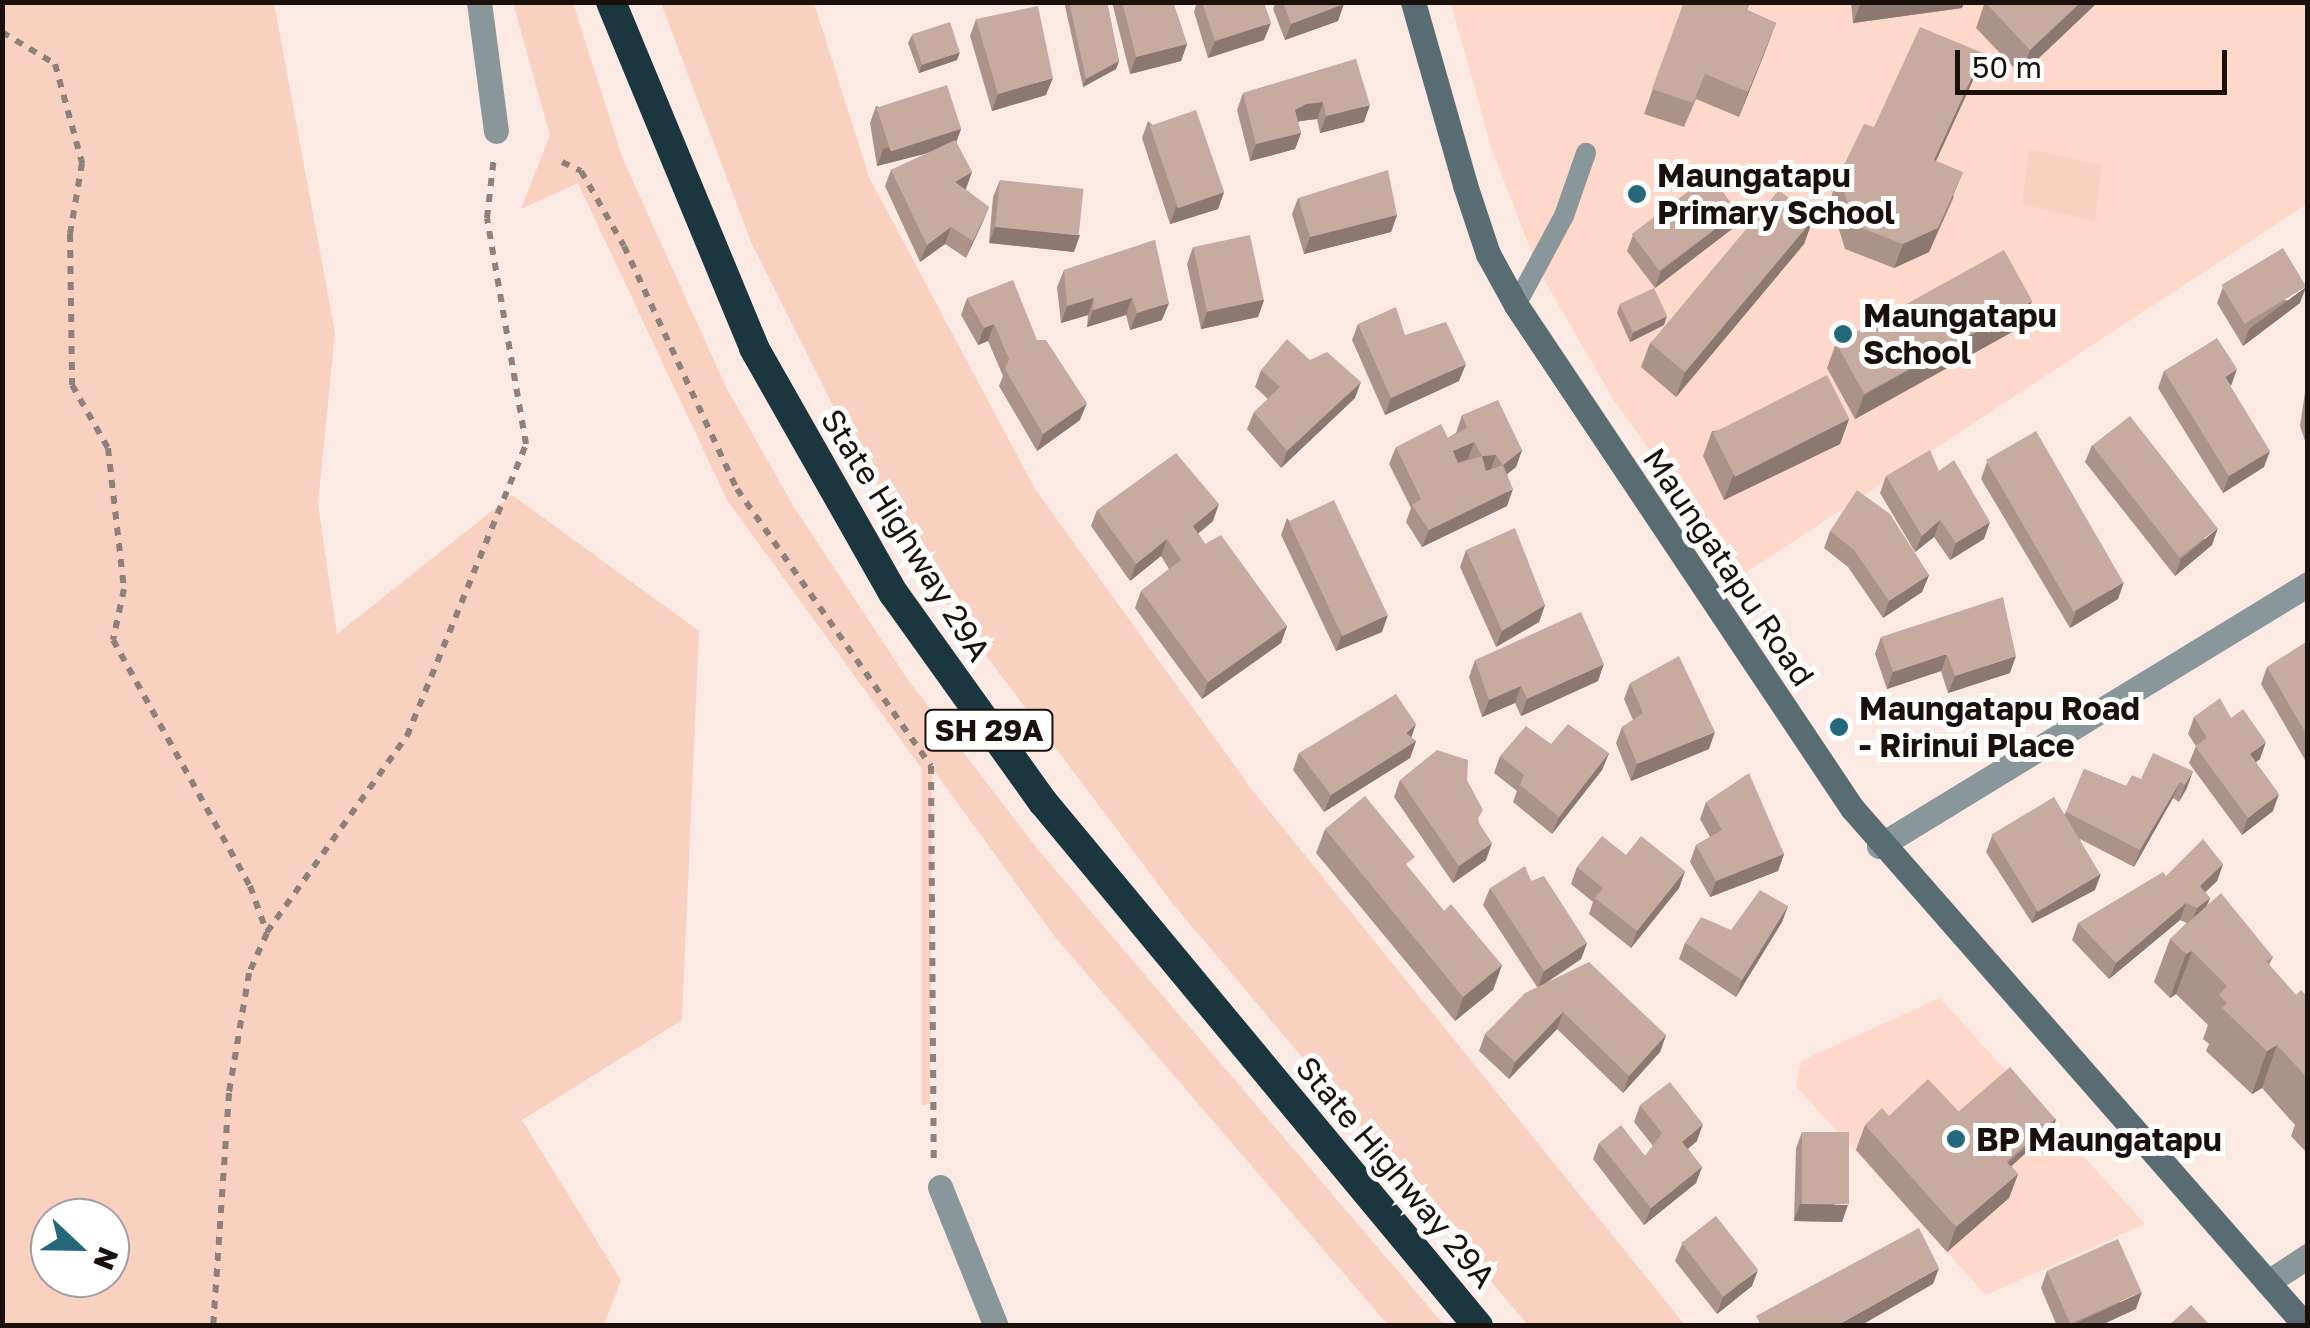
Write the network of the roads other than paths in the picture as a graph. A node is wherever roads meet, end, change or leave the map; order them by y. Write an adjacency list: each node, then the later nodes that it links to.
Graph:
1 (479, 2): 6 (street)
2 (611, 2): 5 (highway, State Highway 29A / SH 29A)
3 (621, 2): 5 (highway, State Highway 29A / SH 29A)
4 (1413, 2): 8 (street, Maungatapu Road)
5 (630, 52): 15 (highway, State Highway 29A / SH 29A)
6 (496, 130)
7 (1586, 153): 8 (lane)
8 (1516, 305): 10 (street, Maungatapu Road)
9 (2308, 584): 10 (street)
10 (1879, 846): 13 (street, Maungatapu Road)
11 (940, 1187): 14 (street)
12 (2308, 1256): 13 (street)
13 (2268, 1282): 16 (street, Maungatapu Road)
14 (996, 1326)
15 (1478, 1326)
16 (2306, 1326)

